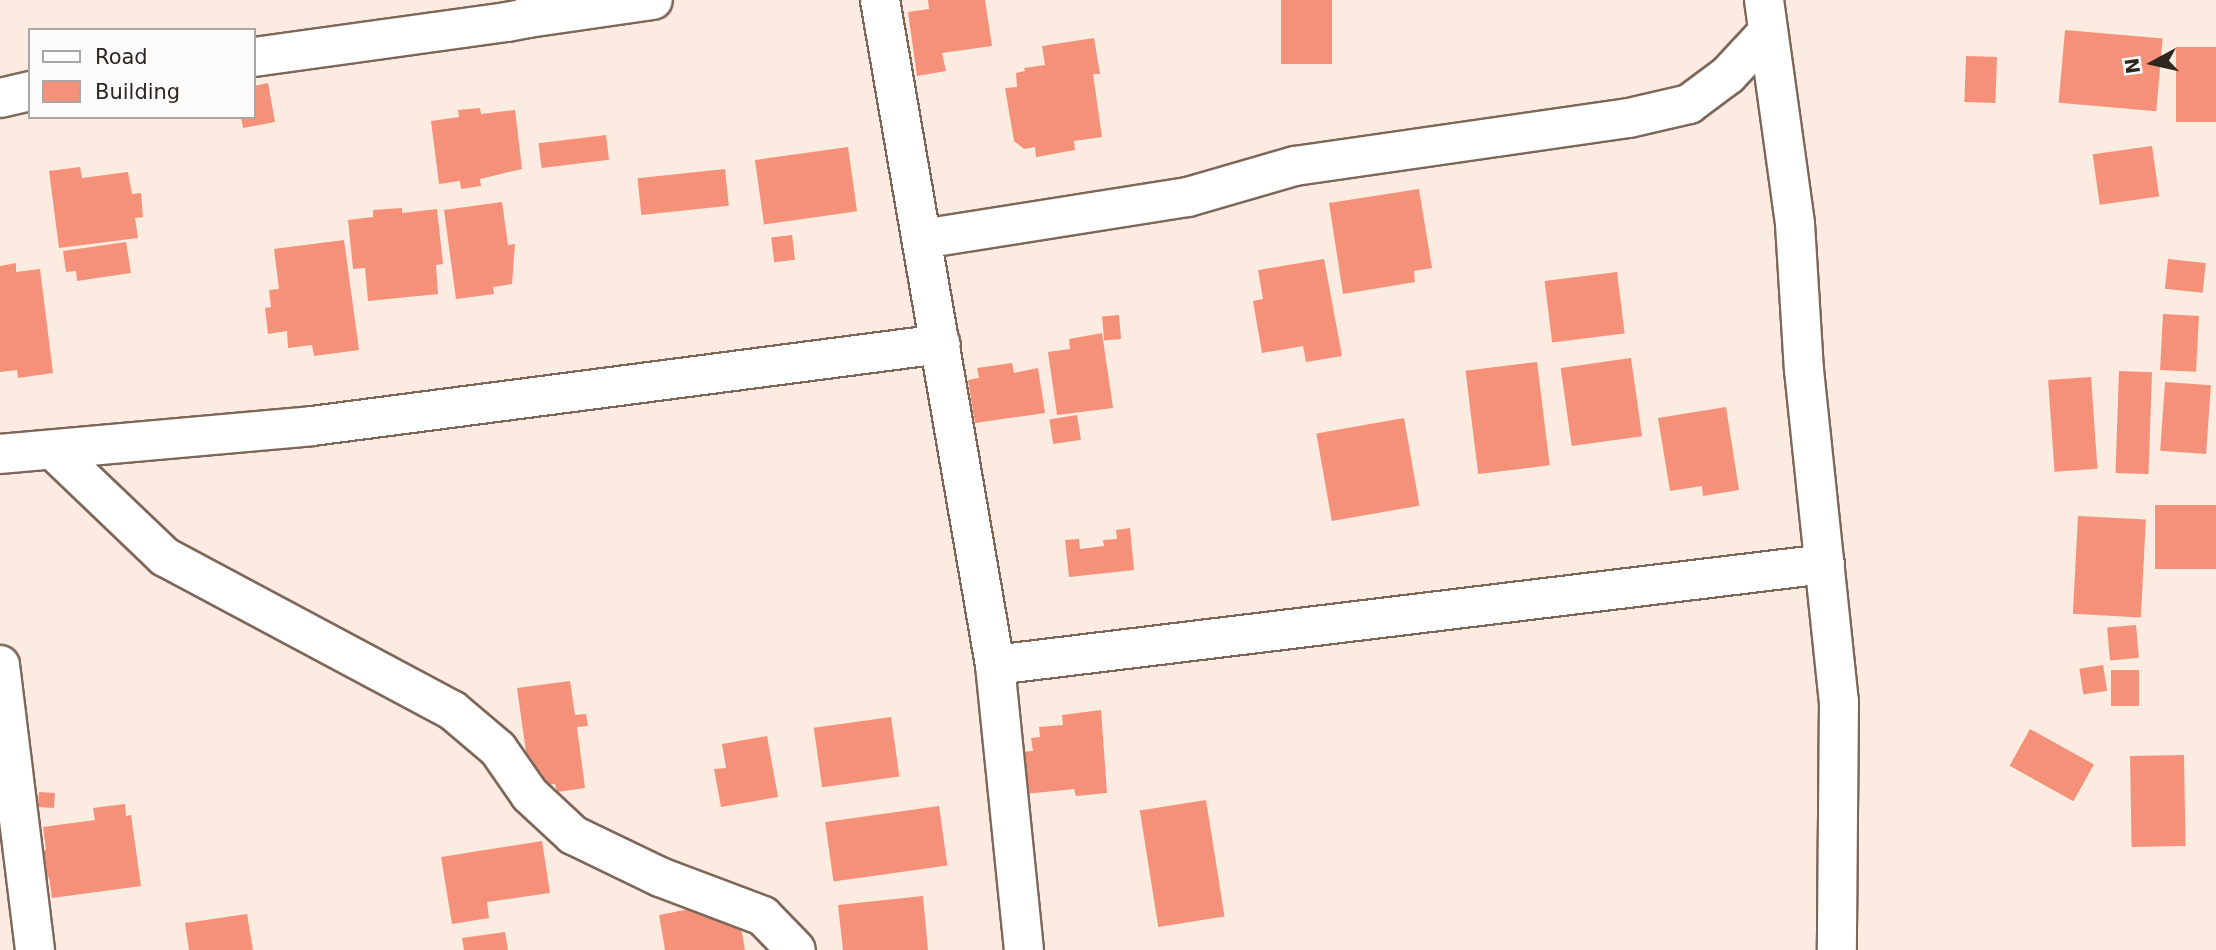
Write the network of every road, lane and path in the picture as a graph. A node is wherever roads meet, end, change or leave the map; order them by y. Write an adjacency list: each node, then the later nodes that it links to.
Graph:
1 (653, 0): 3 (street)
2 (880, 0): 8 (street)
3 (533, 9): 5 (street)
4 (1766, 16): 8 (street); 12 (street)
5 (256, 57)
6 (28, 92): 7 (street)
7 (0, 98)
8 (922, 239): 9 (street)
9 (942, 344): 10 (street); 14 (street)
10 (52, 450): 11 (street); 16 (street)
11 (0, 454)
12 (1825, 564): 14 (street); 18 (street)
13 (0, 665): 15 (street)
14 (995, 665): 17 (street)
15 (35, 950)
16 (796, 950)
17 (1024, 950)
18 (1837, 950)

